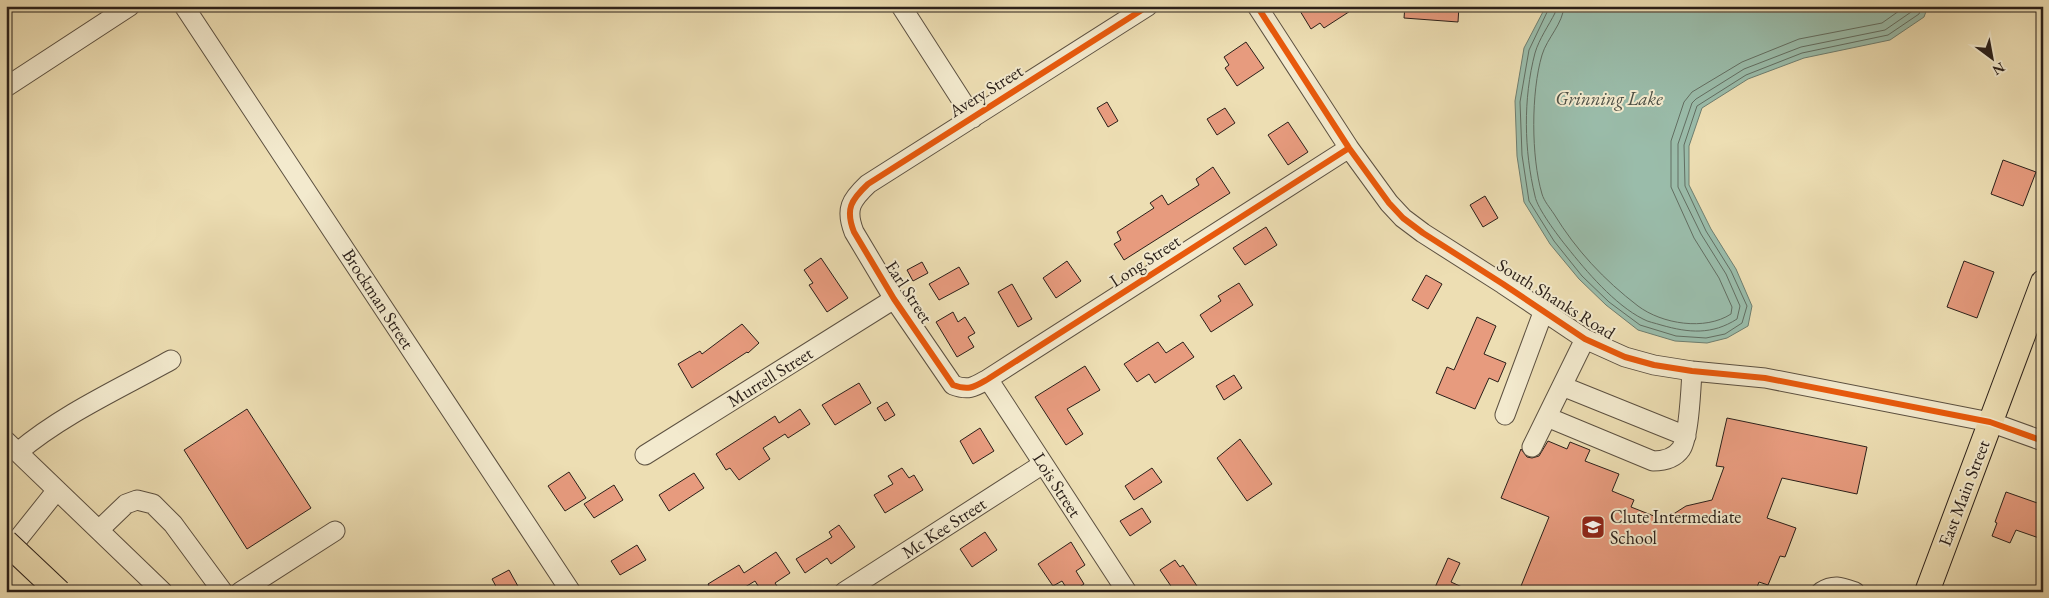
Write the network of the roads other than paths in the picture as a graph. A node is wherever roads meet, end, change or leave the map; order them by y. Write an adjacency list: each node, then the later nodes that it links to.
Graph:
1 (130, 6): 6 (street)
2 (184, 6): 37 (street, Brockman Street)
3 (901, 6): 7 (street)
4 (1148, 6): 7 (street, Avery Street)
5 (1258, 6): 8 (street, South Shanks Road)
6 (6, 87)
7 (973, 118): 9 (street, Avery Street)
8 (1349, 148): 12 (street, South Shanks Road); 16 (street, Long Street)
9 (850, 210): 11 (street, Earl Street)
10 (2043, 282): 21 (main road, East Main Street)
11 (894, 299): 17 (street, Earl Street); 26 (street, Murrell Street)
12 (1544, 310): 13 (street, South Shanks Road); 19 (street)
13 (1585, 339): 15 (street, South Shanks Road); 18 (street)
14 (171, 360): 24 (street)
15 (1692, 371): 21 (street, South Shanks Road); 22 (street)
16 (988, 379): 17 (street, Long Street); 27 (street, Lois Street)
17 (953, 385)
18 (1562, 386): 20 (street); 22 (street)
19 (1505, 415)
20 (1547, 417): 22 (street); 25 (street)
21 (1990, 422): 23 (street, South Shanks Road); 42 (main road, East Main Street)
22 (1686, 436)
23 (2043, 441)
24 (12, 447): 28 (street)
25 (1532, 447)
26 (645, 455)
27 (1043, 464): 38 (street, Mc Kee Street); 39 (street, Lois Street)
28 (57, 490): 29 (street); 32 (street)
29 (99, 530): 34 (street); 35 (street)
30 (335, 531): 36 (street)
31 (6, 542): 33 (main road, bridge)
32 (6, 554)
33 (60, 592)
34 (163, 592)
35 (223, 592)
36 (240, 592)
37 (571, 592)
38 (844, 592)
39 (1127, 592)
40 (1821, 592): 41 (street)
41 (1855, 592)
42 (1927, 592)

